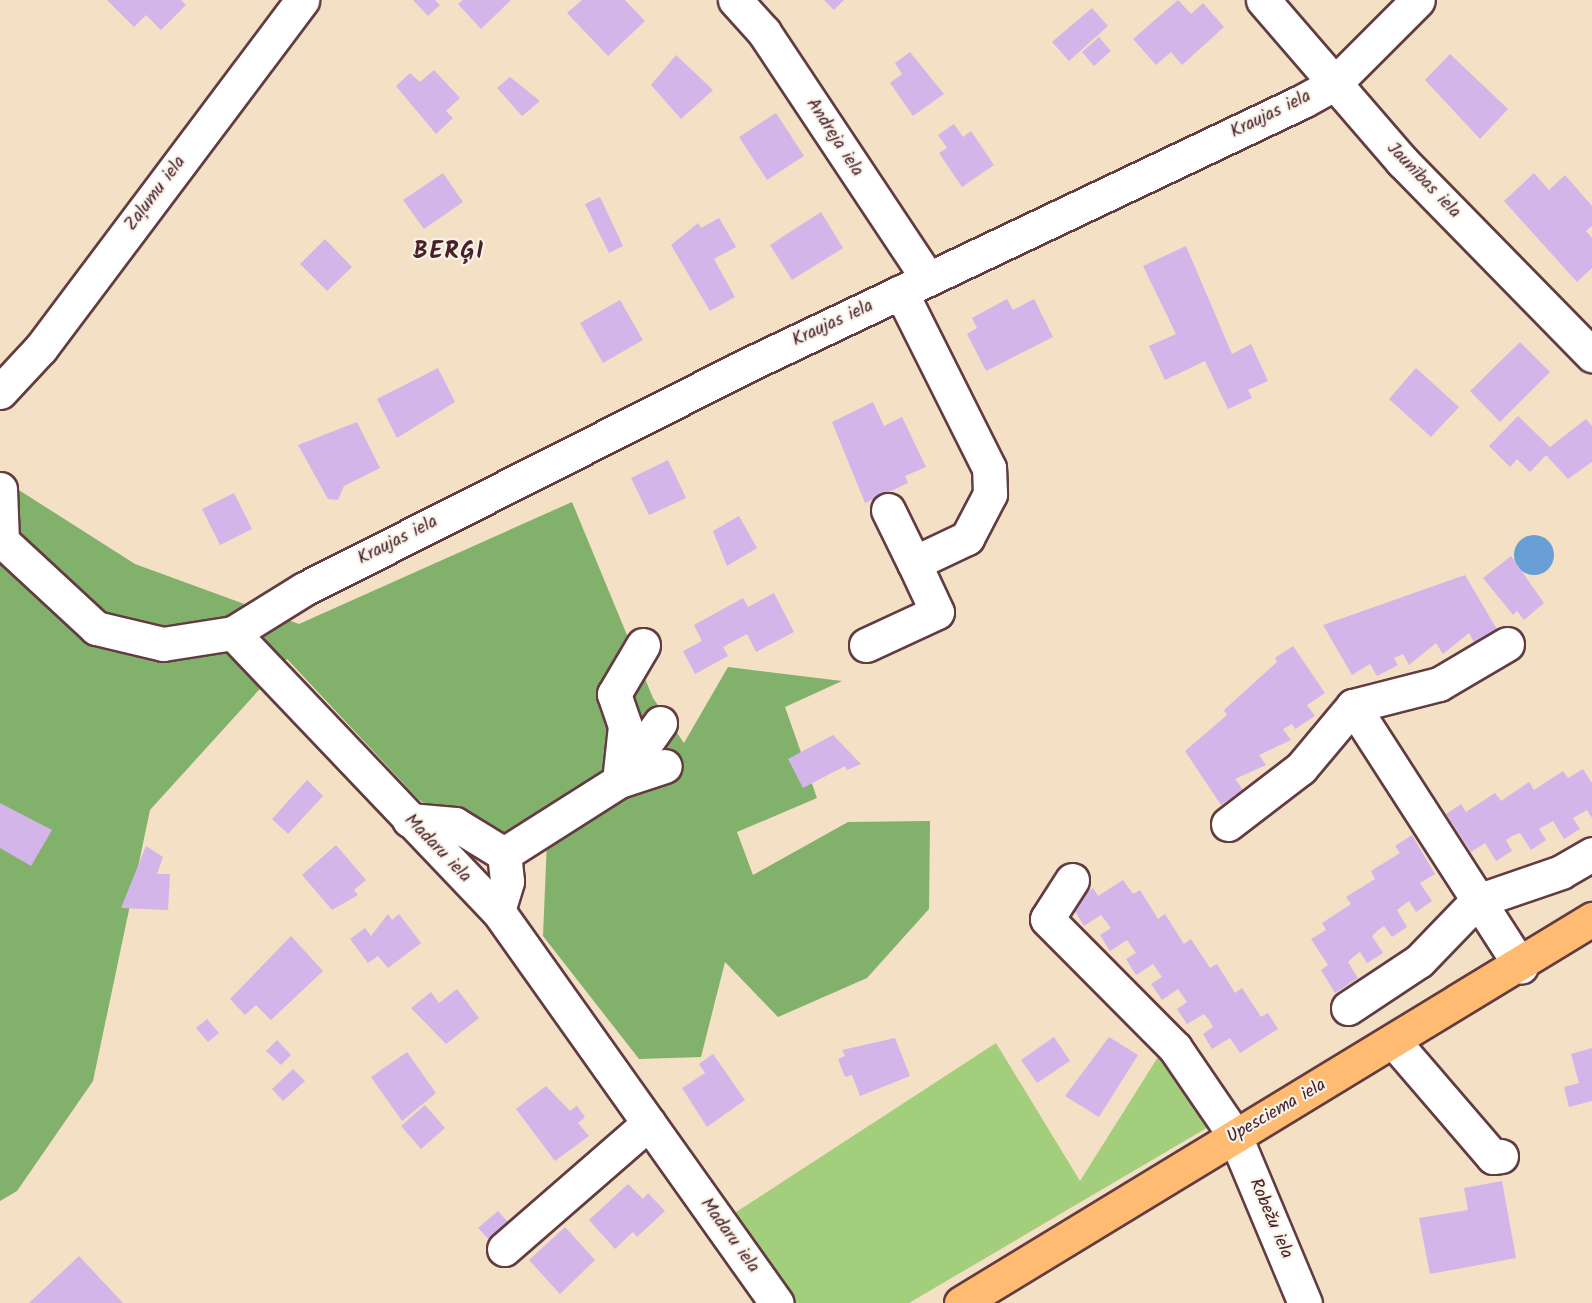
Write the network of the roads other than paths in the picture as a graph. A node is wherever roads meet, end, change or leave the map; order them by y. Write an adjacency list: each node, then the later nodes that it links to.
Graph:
1 (302, 0): 8 (street, Zaļumu iela)
2 (735, 0): 6 (street, Andreja iela)
3 (1263, 0): 5 (street, Jaunības iela)
4 (1418, 0): 5 (street, Kraujas iela)
5 (1335, 83): 6 (street, Kraujas iela); 7 (street, Jaunības iela)
6 (914, 286): 13 (street, Andreja iela); 14 (street, Kraujas iela)
7 (1592, 355)
8 (3, 389): 9 (street, Zaļumu iela)
9 (0, 418)
10 (0, 489): 12 (street)
11 (888, 510): 13 (street)
12 (1, 539): 14 (street)
13 (914, 563): 17 (street)
14 (233, 633): 22 (street, Madaru iela)
15 (1507, 644): 18 (street)
16 (644, 645): 21 (street)
17 (866, 645)
18 (1353, 706): 23 (street); 27 (street)
19 (660, 723): 21 (street)
20 (665, 765): 21 (street)
21 (619, 781): 24 (street)
22 (409, 820): 24 (street); 28 (street, Madaru iela)
23 (1228, 824)
24 (504, 854): 28 (street)
25 (1592, 854): 27 (street)
26 (1072, 880): 34 (street, Robežu iela)
27 (1477, 901): 30 (street); 31 (street)
28 (498, 912): 33 (street, Madaru iela)
29 (1592, 919): 30 (main road, Upesciema iela)
30 (1521, 967): 32 (main road, Upesciema iela)
31 (1348, 1008)
32 (1395, 1043): 34 (main road, Upesciema iela); 35 (street)
33 (648, 1124): 36 (street); 37 (street, Madaru iela)
34 (1235, 1136): 38 (main road, Upesciema iela); 39 (street, Robežu iela)
35 (1501, 1156)
36 (504, 1249)
37 (777, 1303)
38 (961, 1303)
39 (1305, 1303)

